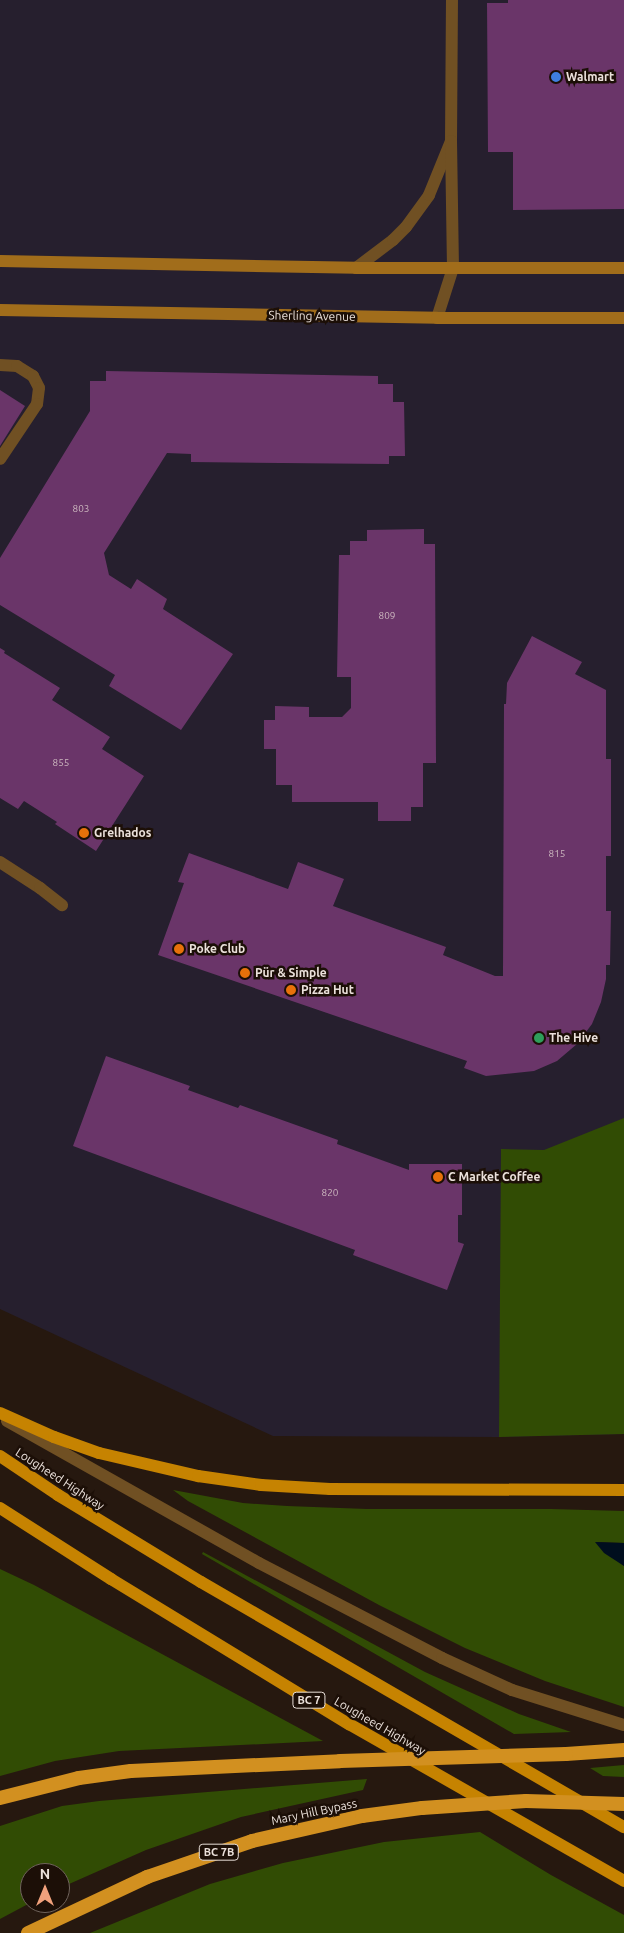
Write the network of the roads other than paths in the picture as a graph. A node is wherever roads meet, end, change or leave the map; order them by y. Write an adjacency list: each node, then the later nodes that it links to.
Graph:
1 (452, 0): 2 (lane)
2 (451, 141): 4 (lane); 5 (lane)
3 (0, 261): 4 (main road)
4 (356, 268): 5 (main road)
5 (454, 268): 6 (main road); 8 (lane)
6 (624, 268)
7 (0, 310): 8 (main road, Sherling Avenue)
8 (437, 318): 9 (main road, Sherling Avenue)
9 (624, 318)
10 (0, 365): 11 (lane)
11 (0, 459)
12 (0, 862): 13 (lane)
13 (62, 905)
14 (0, 1413): 17 (main road)
15 (0, 1417): 19 (lane)
16 (0, 1456): 23 (main road, Lougheed Highway)
17 (624, 1490)
18 (0, 1508): 24 (main road, Lougheed Highway / BC 7)
19 (624, 1725)
20 (624, 1750): 21 (highway, bridge)
21 (0, 1798)
22 (624, 1804): 25 (highway, Mary Hill Bypass / BC 7B, bridge)
23 (624, 1827)
24 (624, 1881)
25 (28, 1933)

